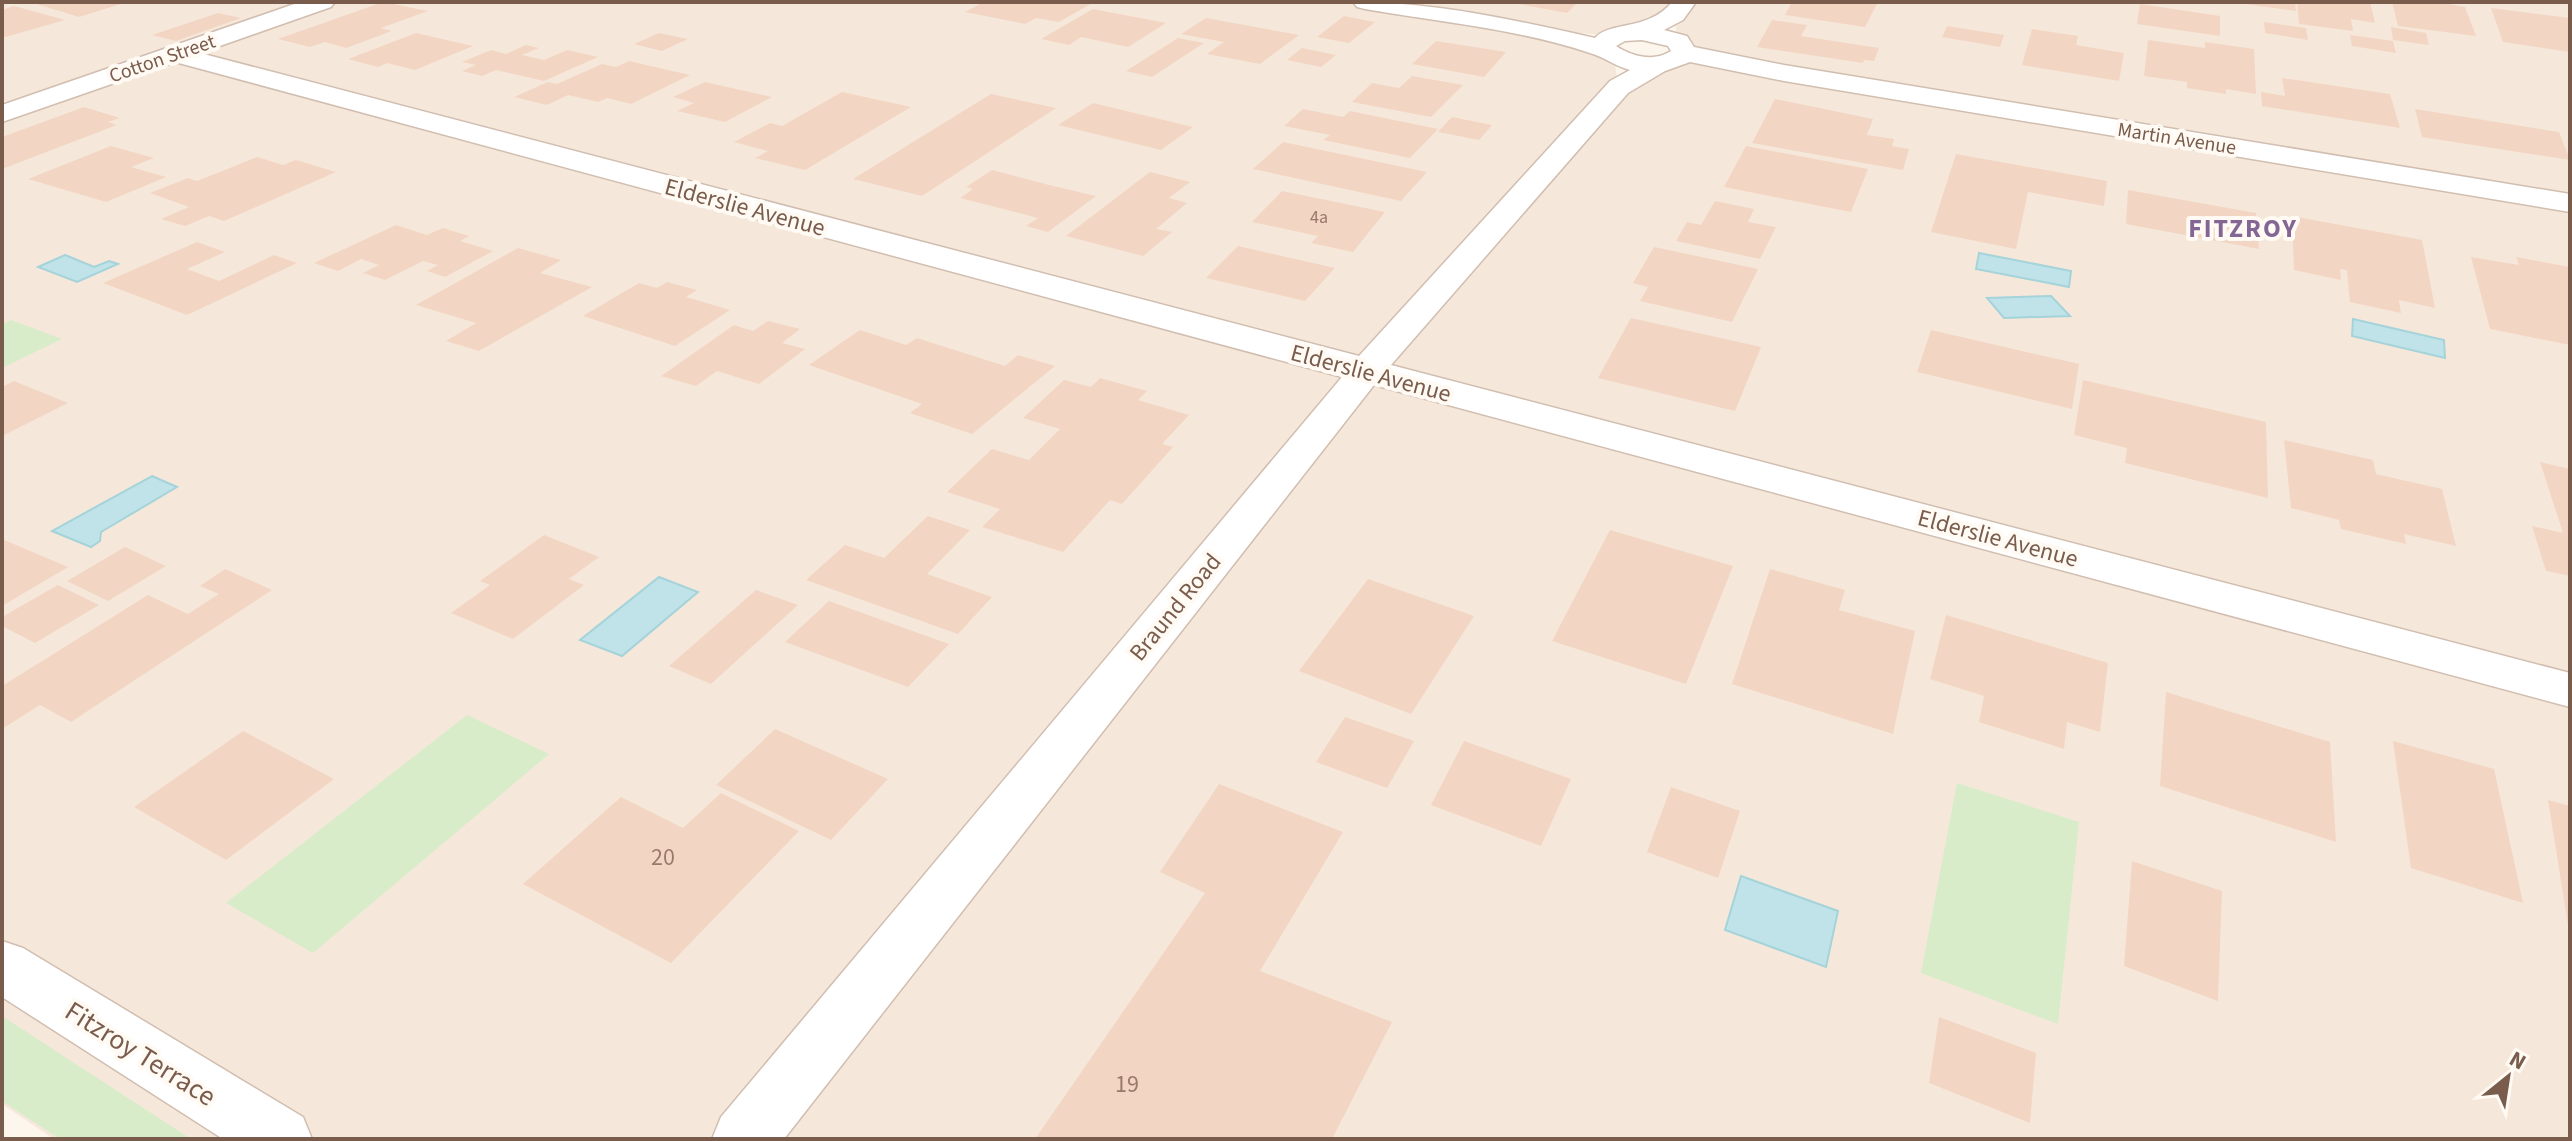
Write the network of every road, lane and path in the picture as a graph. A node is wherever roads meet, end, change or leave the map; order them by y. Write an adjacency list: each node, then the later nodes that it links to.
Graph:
1 (323, 2): 5 (street, Cotton Street)
2 (1365, 2): 7 (street)
3 (1679, 8): 4 (street); 6 (street)
4 (1642, 33): 6 (street, Martin Avenue); 7 (street)
5 (173, 54): 8 (street, Cotton Street); 10 (street, Elderslie Avenue)
6 (1674, 55): 7 (street, Braund Road); 9 (street, Martin Avenue)
7 (1612, 57): 10 (street, Braund Road)
8 (2, 114)
9 (2570, 203)
10 (1365, 372): 11 (street, Elderslie Avenue); 14 (street, Braund Road)
11 (2570, 690)
12 (2, 966): 13 (street, Fitzroy Terrace)
13 (280, 1139)
14 (744, 1139)

